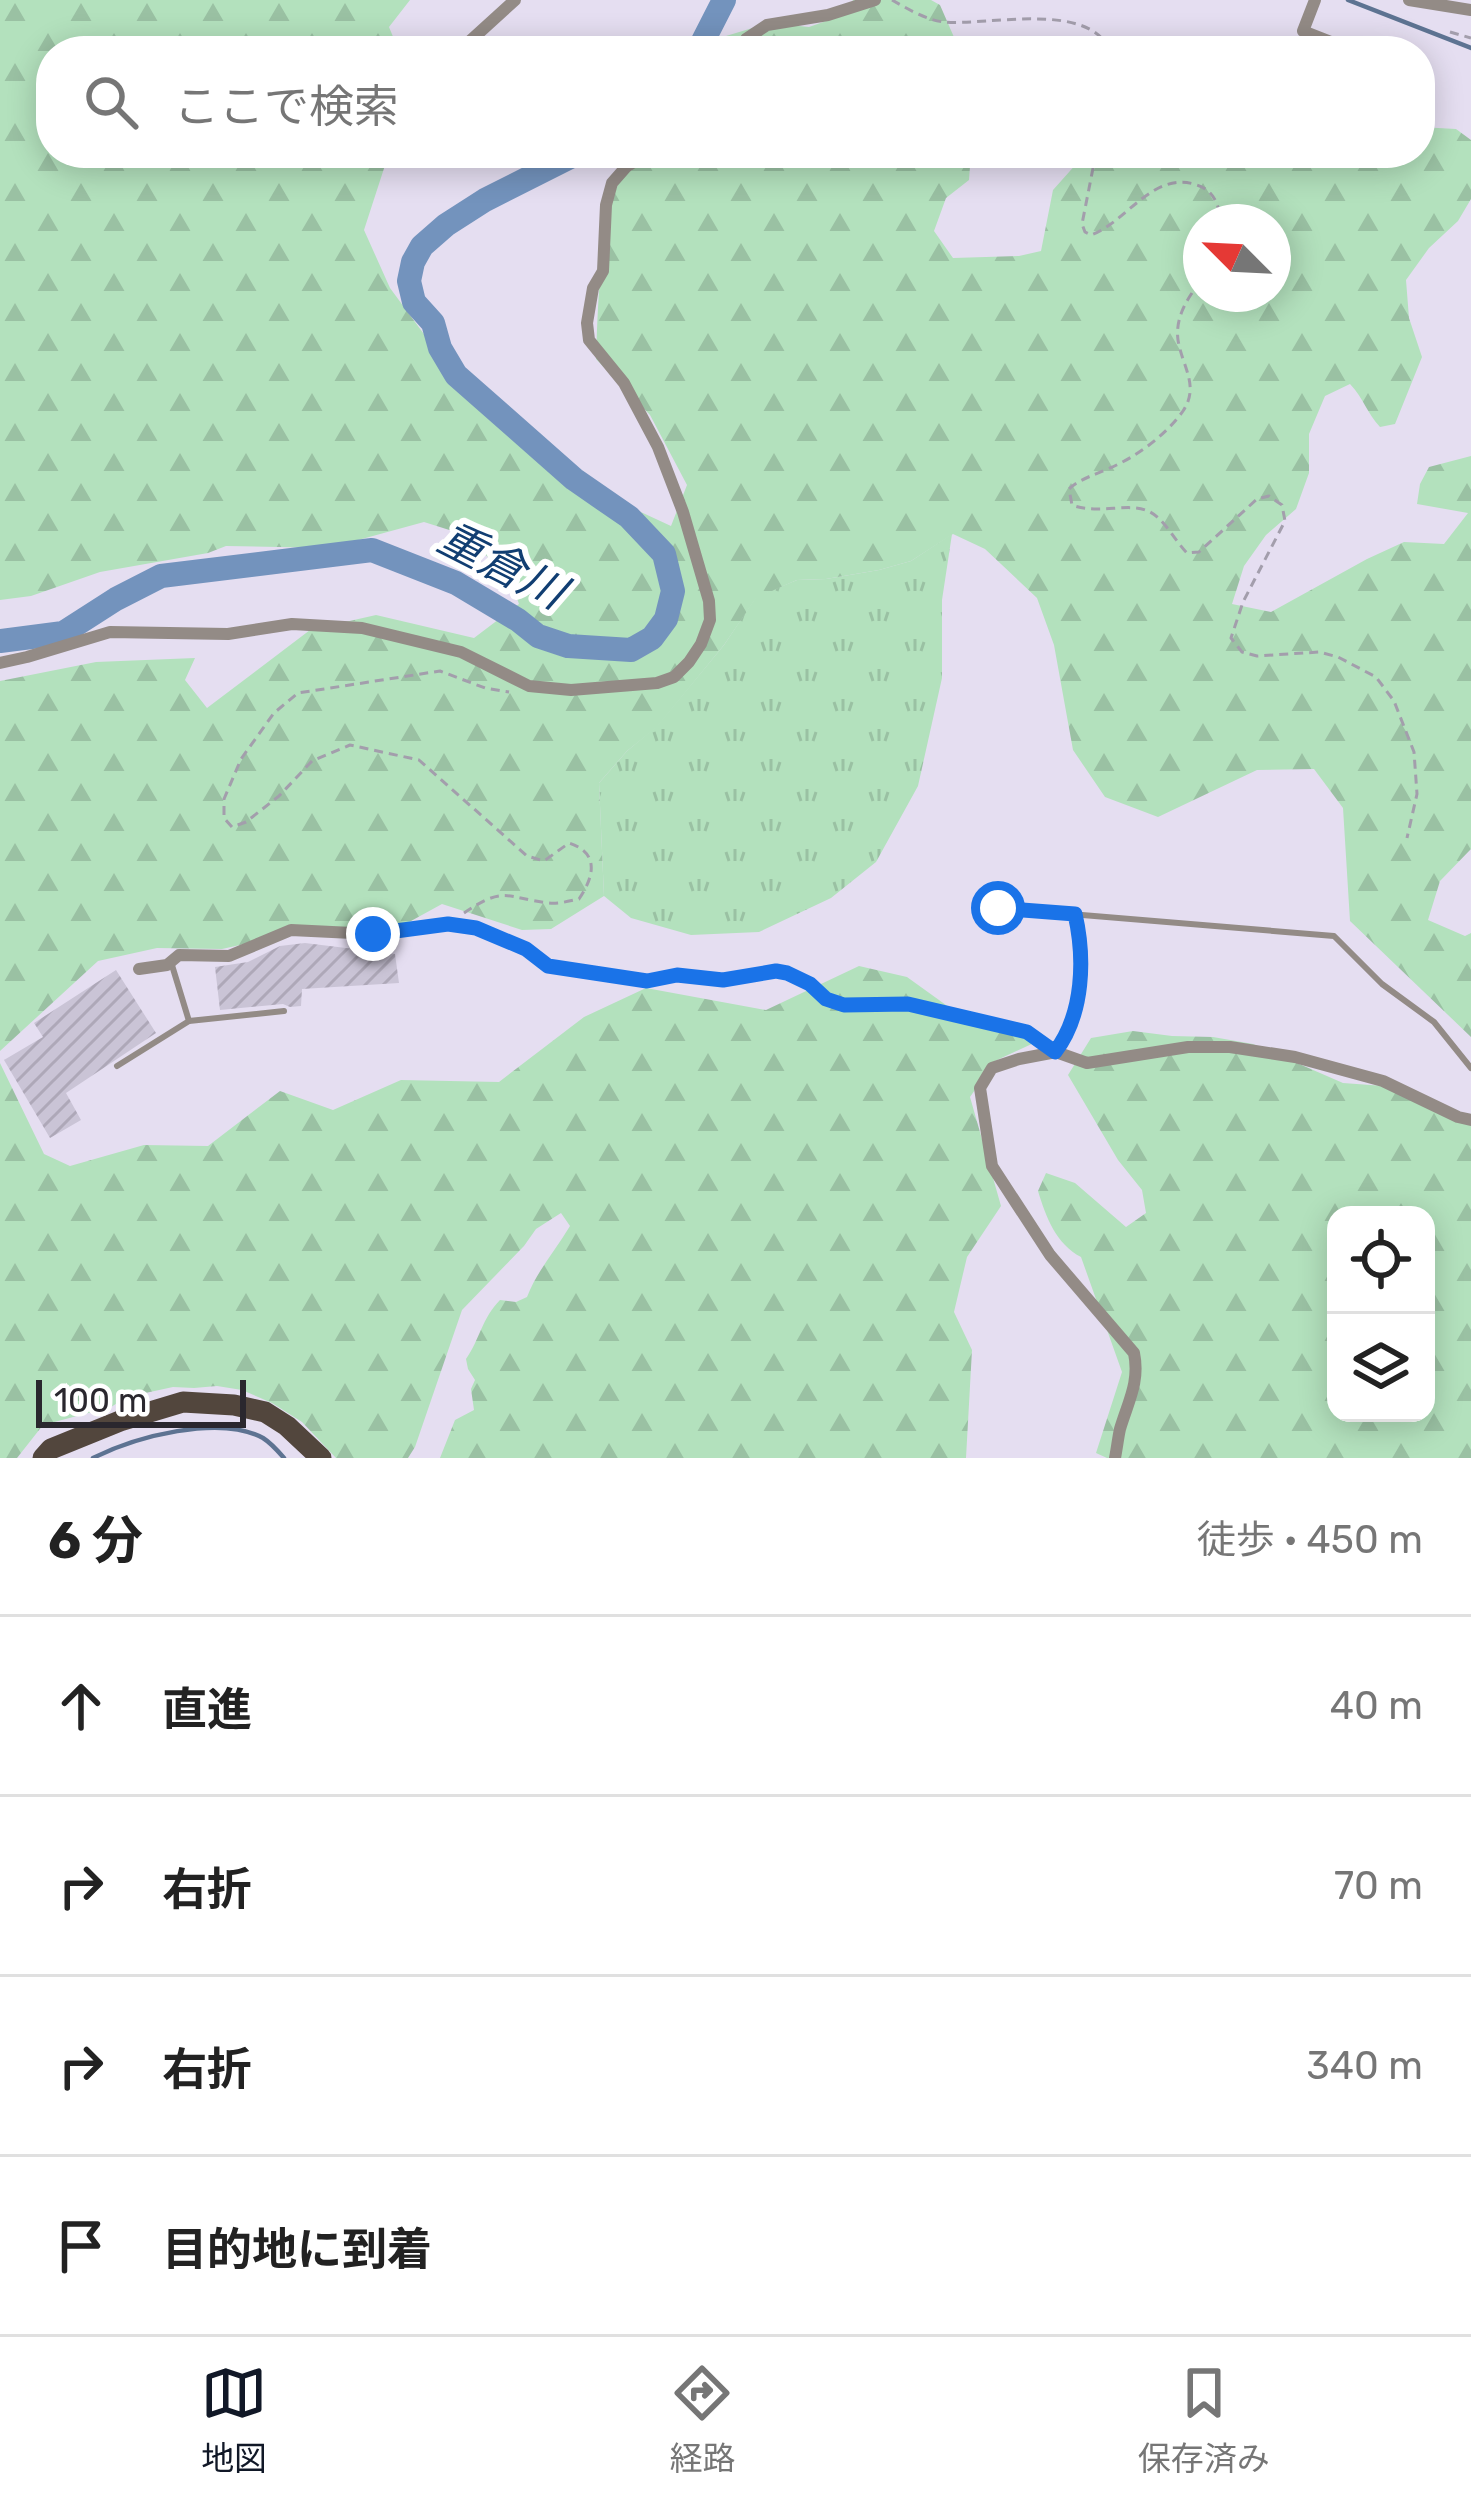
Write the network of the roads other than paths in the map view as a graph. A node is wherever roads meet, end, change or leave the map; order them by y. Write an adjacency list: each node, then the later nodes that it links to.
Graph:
1 (515, 0): 6 (street)
2 (874, 0): 7 (street)
3 (1316, 0): 8 (street)
4 (1408, 0): 5 (street)
5 (1471, 10)
6 (475, 36)
7 (750, 36)
8 (1316, 36)
9 (625, 168): 10 (street)
10 (0, 663)
11 (998, 908): 12 (lane)
12 (1075, 914): 17 (street); 19 (lane)
13 (171, 962): 14 (street); 16 (lane); 17 (street)
14 (140, 969)
15 (284, 1012): 16 (lane)
16 (189, 1022): 18 (lane)
17 (1055, 1052): 20 (street); 23 (street)
18 (117, 1066)
19 (1471, 1068)
20 (1471, 1120)
21 (43, 1458): 22 (main road)
22 (321, 1458)
23 (1115, 1458)

